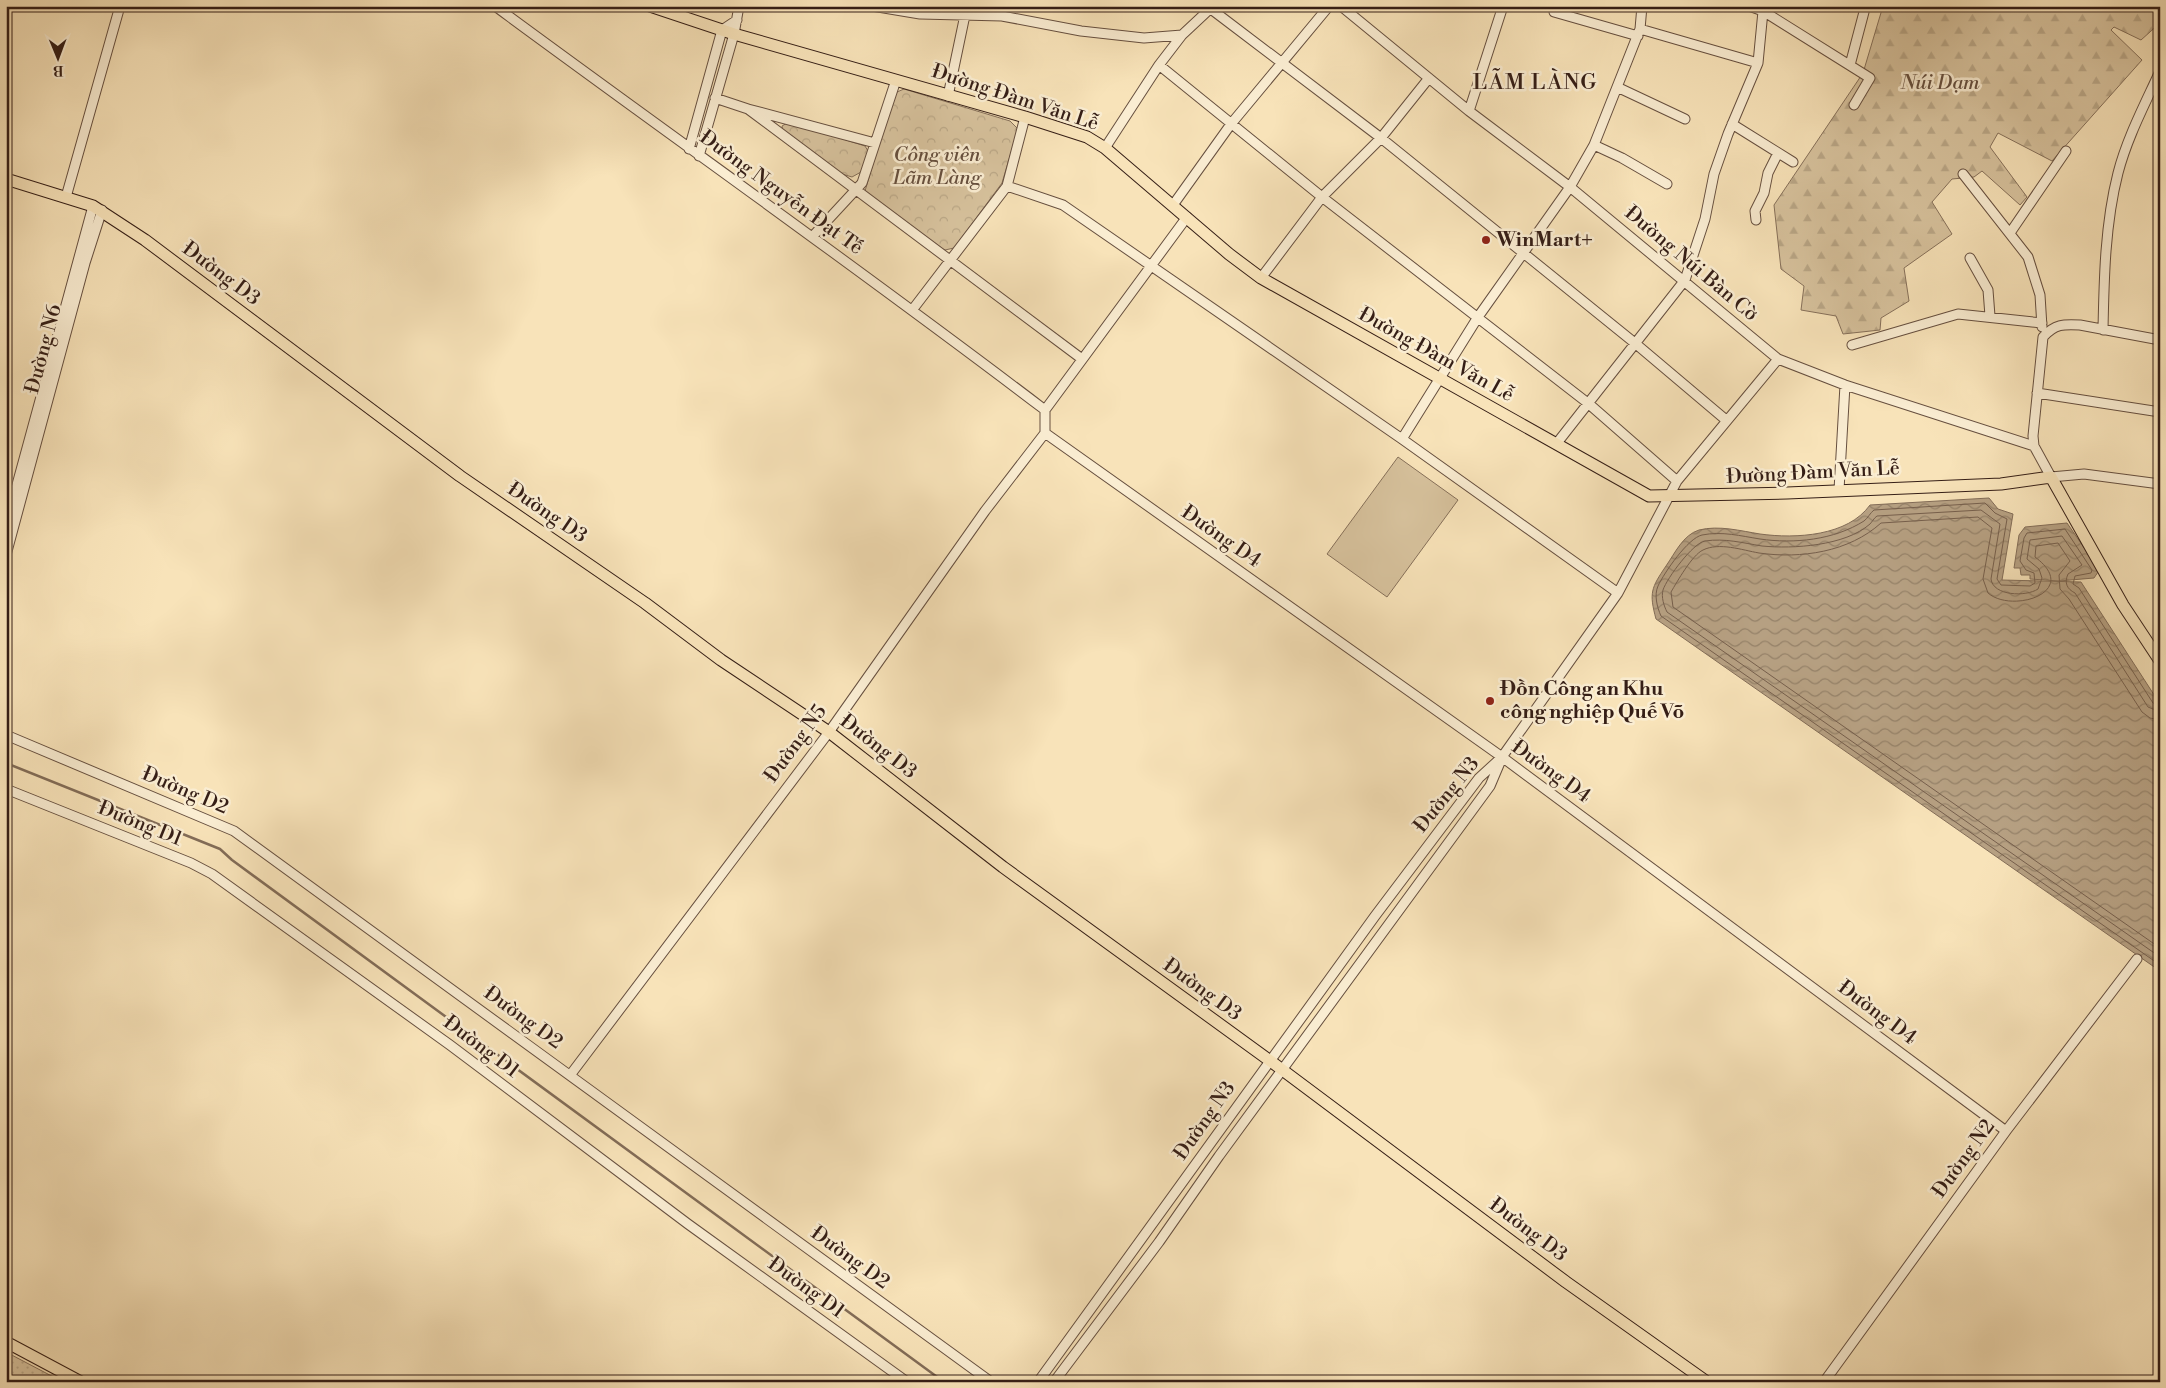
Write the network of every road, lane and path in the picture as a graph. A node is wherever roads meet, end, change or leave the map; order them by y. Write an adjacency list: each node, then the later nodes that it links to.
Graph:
1 (120, 6): 53 (street)
2 (495, 6): 42 (street, Đường Nguyễn Đạt Tế)
3 (650, 6): 17 (main road, Đường Đàm Văn Lễ)
4 (739, 6): 16 (street)
5 (872, 6): 13 (street)
6 (1329, 6): 21 (street)
7 (1342, 6): 26 (street, Đường Núi Bàn Cờ)
8 (1503, 6): 33 (street)
9 (1642, 6): 18 (street)
10 (1749, 6): 12 (street)
11 (1212, 7): 20 (street); 21 (street)
12 (1764, 9): 22 (street); 24 (street)
13 (964, 10): 20 (street); 29 (street)
14 (1554, 12): 18 (street)
15 (1864, 12): 24 (street)
16 (737, 20): 17 (street); 19 (street)
17 (722, 30): 19 (main road, Đường Đàm Văn Lễ); 42 (street)
18 (1639, 33): 22 (street); 28 (street)
19 (734, 34): 27 (main road, Đường Đàm Văn Lễ); 30 (street)
20 (1182, 35): 23 (street)
21 (1281, 62): 36 (street); 38 (street)
22 (1758, 63): 37 (street)
23 (1159, 65): 36 (street); 41 (street)
24 (1850, 65): 31 (street)
25 (2160, 70): 71 (street)
26 (1429, 78): 33 (street, Đường Núi Bàn Cờ); 38 (street)
27 (896, 80): 29 (main road, Đường Đàm Văn Lễ); 39 (street)
28 (1617, 87): 35 (street); 40 (street)
29 (948, 96): 34 (main road, Đường Đàm Văn Lễ)
30 (715, 98): 32 (street); 45 (street)
31 (1854, 104)
32 (748, 109): 39 (street); 52 (street)
33 (1469, 111): 51 (street, Đường Núi Bàn Cờ)
34 (1026, 117): 41 (main road, Đường Đàm Văn Lễ); 50 (street)
35 (1684, 119)
36 (1231, 124): 54 (street); 55 (street)
37 (1732, 124): 44 (street); 66 (street)
38 (1381, 138): 54 (street); 61 (street)
39 (875, 143): 52 (street)
40 (1594, 145): 49 (street); 51 (street)
41 (1105, 148): 55 (main road, Đường Đàm Văn Lễ)
42 (689, 149): 45 (street, Đường Nguyễn Đạt Tế)
43 (2066, 151): 59 (street)
44 (1778, 153): 46 (street); 58 (street)
45 (699, 156): 60 (street, Đường Nguyễn Đạt Tế)
46 (1793, 162)
47 (1962, 174): 59 (street)
48 (6, 179): 53 (main road, Đường D3)
49 (1667, 184)
50 (1007, 186): 63 (street); 64 (street)
51 (1570, 187): 61 (street); 66 (street, Đường Núi Bàn Cờ)
52 (855, 188): 60 (street); 63 (street)
53 (66, 197): 56 (main road, Đường D3)
54 (1322, 197): 65 (street); 69 (street)
55 (1173, 204): 57 (main road, Đường Đàm Văn Lễ)
56 (98, 208): 94 (street, Đường N6); 95 (street, Đường N6); 98 (main road, Đường D3)
57 (1187, 217): 64 (street); 65 (main road, Đường Đàm Văn Lễ)
58 (1756, 220)
59 (2010, 233): 70 (street)
60 (812, 237): 67 (street, Đường Nguyễn Đạt Tế)
61 (1523, 252): 69 (street); 74 (street)
62 (1970, 258): 68 (street)
63 (949, 261): 67 (street); 76 (street)
64 (1150, 266): 76 (street); 86 (street)
65 (1261, 278): 78 (main road, Đường Đàm Văn Lễ)
66 (1685, 280): 74 (street); 77 (street, Đường Núi Bàn Cờ)
67 (913, 309): 82 (street, Đường Nguyễn Đạt Tế)
68 (1990, 316): 70 (street); 75 (street)
69 (1478, 317): 78 (street); 81 (street)
70 (2042, 323): 72 (street)
71 (2103, 330): 72 (street); 73 (street)
72 (2043, 337): 80 (street)
73 (2160, 340)
74 (1636, 344): 81 (street); 84 (street)
75 (1852, 345)
76 (1082, 359): 82 (street)
77 (1778, 359): 79 (street, Đường Núi Bàn Cờ); 84 (street)
78 (1439, 378): 86 (street); 87 (main road, Đường Đàm Văn Lễ)
79 (1845, 385): 88 (street, Đường Núi Bàn Cờ); 92 (street)
80 (2037, 393): 83 (street); 88 (street)
81 (1589, 404): 87 (street); 90 (street)
82 (1045, 410): 85 (street)
83 (2160, 412)
84 (1726, 420): 90 (street)
85 (1045, 433): 98 (street, Đường N5); 100 (street, Đường D4)
86 (1402, 439): 96 (street)
87 (1557, 443): 93 (main road, Đường Đàm Văn Lễ)
88 (2034, 446): 89 (street)
89 (2051, 477): 91 (street); 92 (main road, Đường Đàm Văn Lễ); 97 (main road)
90 (1678, 481): 93 (street)
91 (2160, 484)
92 (1839, 490): 93 (main road, Đường Đàm Văn Lễ)
93 (1668, 497): 96 (street)
94 (6, 525)
95 (6, 555)
96 (1618, 593): 100 (street)
97 (2160, 661)
98 (828, 732): 103 (main road, Đường D3); 105 (street, Đường N5)
99 (6, 735): 105 (street, Đường D2)
100 (1502, 757): 103 (street, Đường N3); 104 (street, Đường N3); 106 (street, Đường D4)
101 (6, 788): 111 (street, Đường D1)
102 (2138, 959): 106 (street, Đường N2)
103 (1270, 1060): 104 (main road, Đường D3); 107 (street, Đường N3)
104 (1282, 1070): 108 (street, Đường N3); 115 (main road, Đường D3)
105 (571, 1074): 112 (street, Đường D2)
106 (2006, 1131): 116 (street, Đường N2)
107 (1146, 1232): 108 (street); 113 (street, Đường N3)
108 (1159, 1242): 114 (street, Đường N3)
109 (6, 1342): 110 (main road)
110 (81, 1382)
111 (907, 1382)
112 (991, 1382)
113 (1038, 1382)
114 (1054, 1382)
115 (1707, 1382)
116 (1824, 1382)

